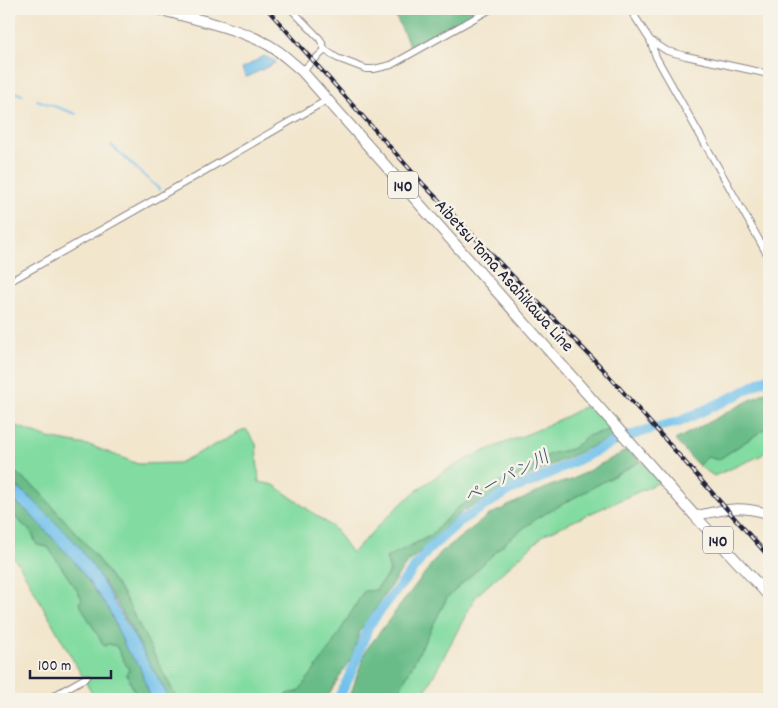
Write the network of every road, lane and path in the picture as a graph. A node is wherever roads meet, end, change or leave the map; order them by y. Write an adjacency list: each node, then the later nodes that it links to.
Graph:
1 (158, 9): 7 (main road, Aibetsu Toma Asahikawa Line / 140)
2 (291, 9): 6 (street)
3 (491, 9): 6 (street)
4 (630, 9): 5 (street)
5 (650, 40): 8 (street); 10 (street)
6 (325, 50): 7 (street)
7 (302, 71): 9 (main road, Aibetsu Toma Asahikawa Line / 140)
8 (769, 74)
9 (327, 100): 11 (street); 13 (main road, Aibetsu Toma Asahikawa Line / 140)
10 (767, 254)
11 (9, 282)
12 (769, 514): 13 (street)
13 (695, 516): 14 (main road, Aibetsu Toma Asahikawa Line / 140)
14 (769, 596)
15 (87, 677): 16 (street)
16 (48, 699)

